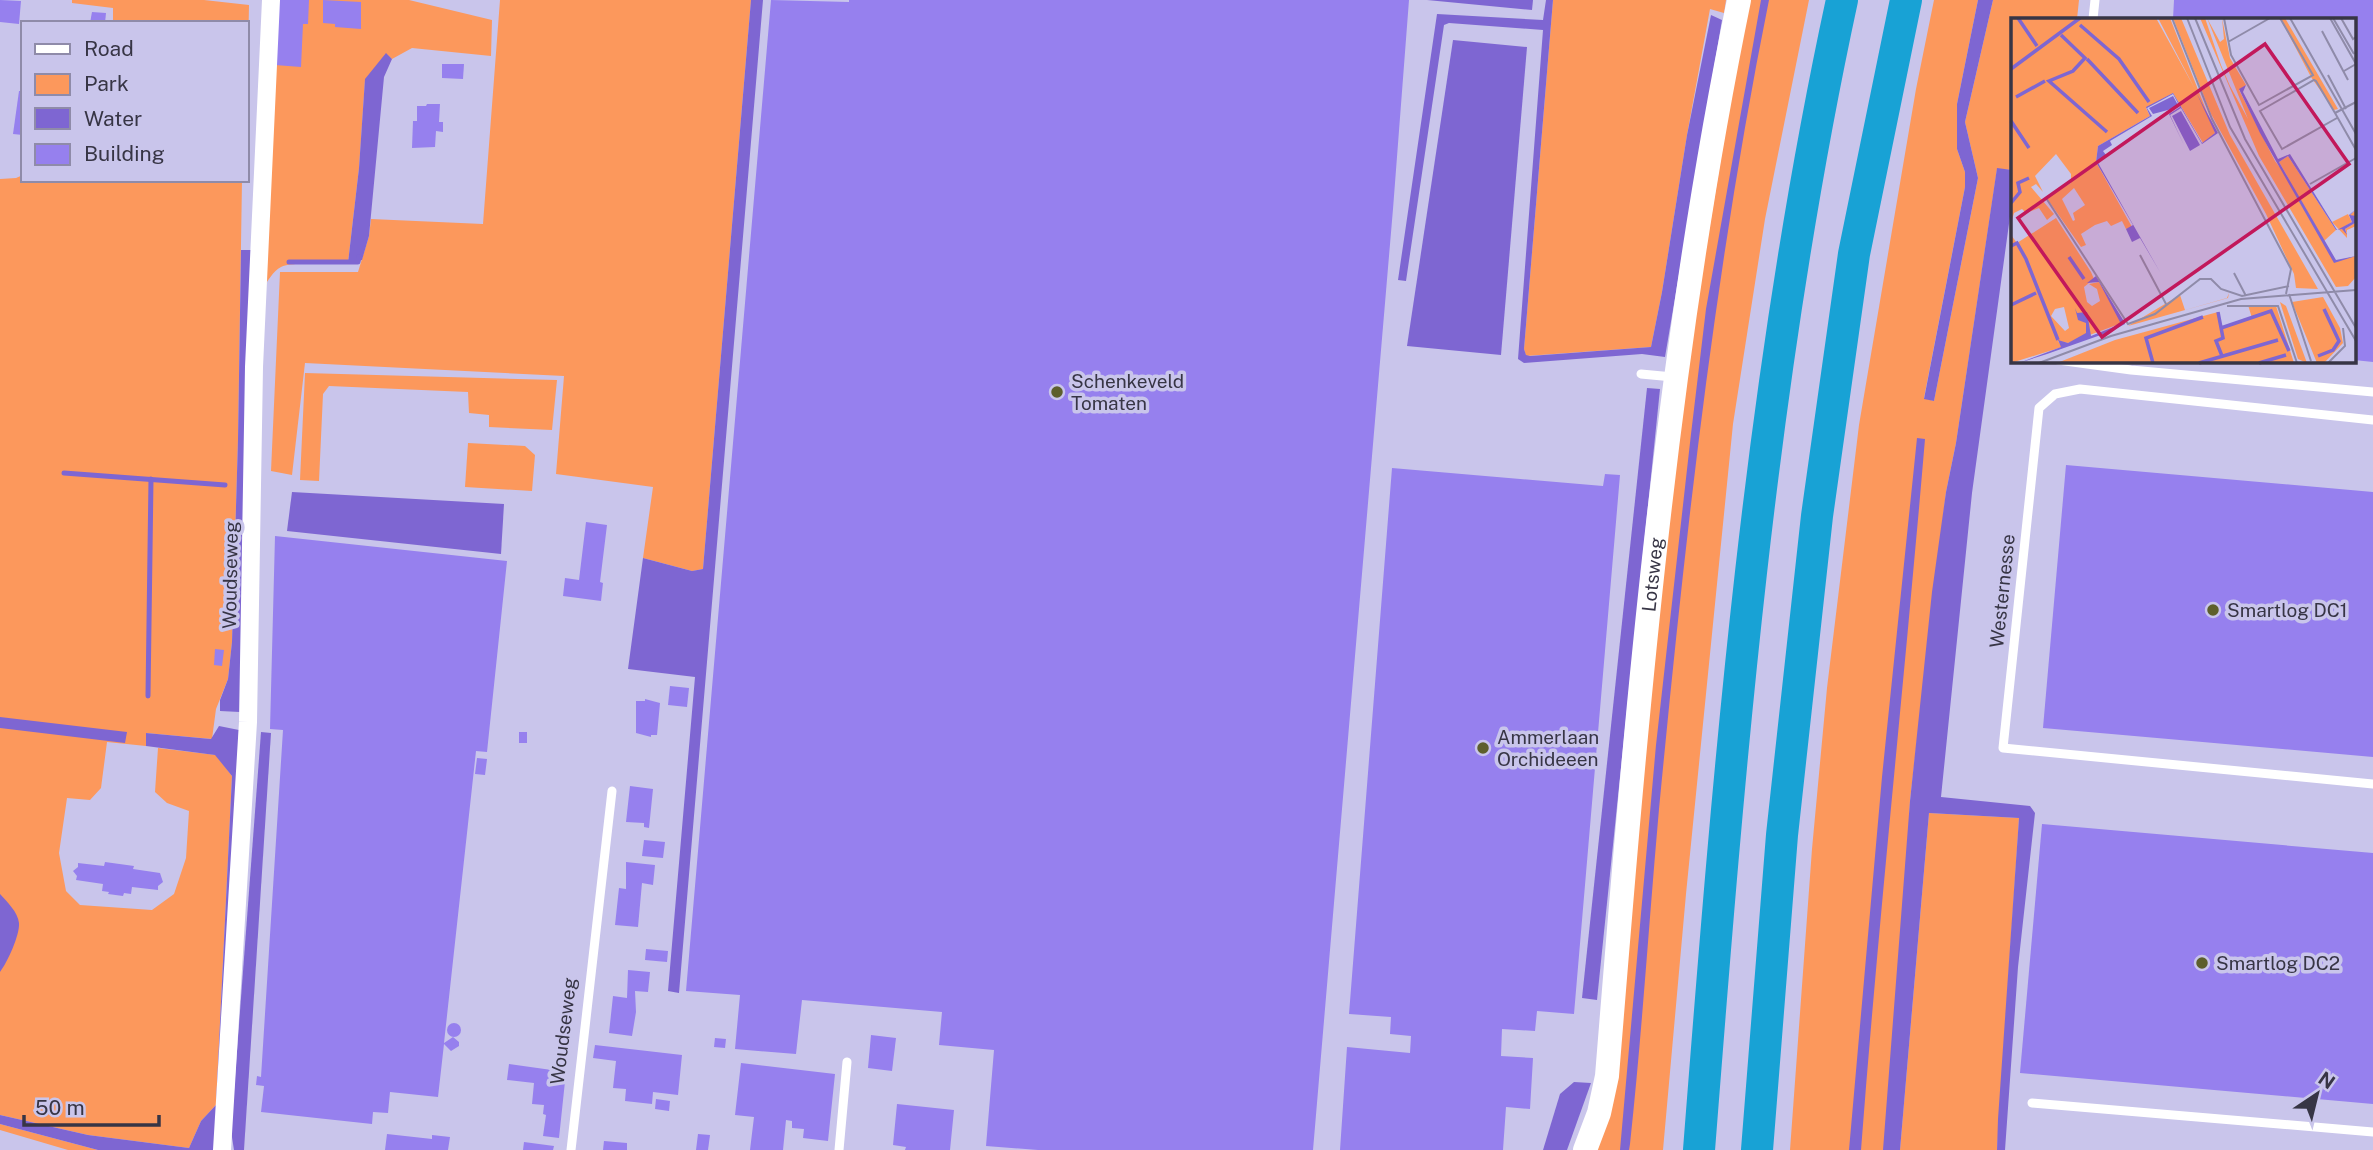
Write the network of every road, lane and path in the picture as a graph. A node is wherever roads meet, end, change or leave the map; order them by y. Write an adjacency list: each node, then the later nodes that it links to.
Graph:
1 (271, 0): 17 (street, Woudseweg)
2 (1739, 0): 9 (street, Lotsweg)
3 (1842, 0): 21 (highway)
4 (1906, 0): 22 (highway)
5 (2095, 0): 6 (lane)
6 (2094, 18)
7 (2073, 362): 10 (lane)
8 (1641, 374): 9 (lane)
9 (1675, 377): 20 (street, Lotsweg)
10 (2373, 392)
11 (2373, 420): 12 (lane, Westernesse)
12 (2373, 785)
13 (612, 792): 18 (lane, Woudseweg)
14 (847, 1062): 19 (lane)
15 (2032, 1103): 16 (lane)
16 (2373, 1132)
17 (222, 1150)
18 (571, 1150)
19 (839, 1150)
20 (1586, 1150)
21 (1699, 1150)
22 (1757, 1150)

